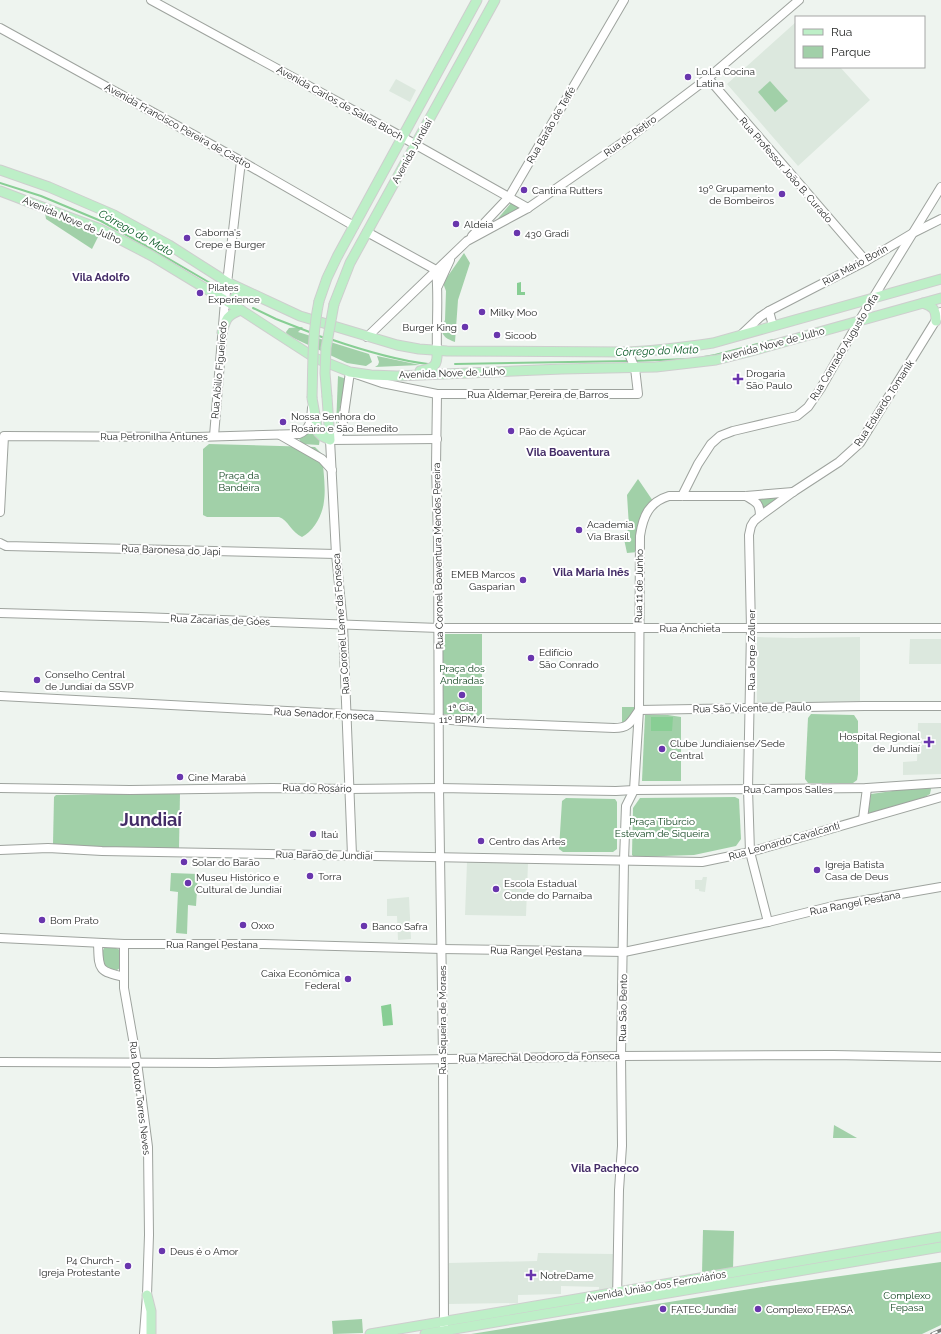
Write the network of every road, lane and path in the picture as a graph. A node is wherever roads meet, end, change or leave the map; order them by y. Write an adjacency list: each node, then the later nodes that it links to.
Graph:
1 (151, 0): 8 (street, Avenida Carlos de Salles Bloch)
2 (477, 0): 8 (main road, Avenida Jundiaí)
3 (495, 0): 9 (main road, Avenida Jundiaí)
4 (624, 0): 14 (street, Rua Barão de Teffé)
5 (799, 0): 7 (street, Rua do Retiro)
6 (0, 28): 10 (street, Avenida Francisco Pereira de Castro)
7 (708, 78): 15 (street, Rua do Retiro); 22 (street, Rua Professor João B. Curado)
8 (403, 137): 9 (street, Avenida Carlos de Salles Bloch); 17 (main road, Avenida Jundiaí)
9 (416, 145): 14 (street, Avenida Carlos de Salles Bloch); 18 (main road, Avenida Jundiaí)
10 (241, 161): 17 (street, Avenida Francisco Pereira de Castro); 25 (street, Rua Abilio Figueiredo)
11 (0, 170): 25 (main road, Avenida Nove de Julho)
12 (941, 187): 19 (street, Rua Conrado Augusto Offa)
13 (0, 191): 32 (main road, Avenida Nove de Julho)
14 (509, 197): 15 (street, Avenida Carlos de Salles Bloch); 20 (street, Rua Barão de Teffé)
15 (528, 208): 20 (street, Rua do Retiro)
16 (941, 218): 19 (street, Rua Mário Borin)
17 (354, 226): 47 (main road, Avenida Jundiaí, bridge)
18 (367, 232): 23 (street); 51 (main road, Avenida Jundiaí, bridge)
19 (913, 233): 22 (street, Rua Mário Borin); 29 (street, Rua Conrado Augusto Offa)
20 (467, 242): 21 (street, Rua do Retiro)
21 (451, 258): 23 (street, Rua do Retiro); 27 (street, Rua do Retiro)
22 (866, 261): 33 (street, Rua Mário Borin)
23 (436, 270): 26 (street, Rua do Retiro); 27 (street)
24 (941, 279): 29 (main road, Avenida Nove de Julho)
25 (227, 282): 28 (main road, Avenida Nove de Julho); 32 (street, Rua Abilio Figueiredo)
26 (424, 282): 27 (street); 40 (street, Rua do Retiro)
27 (437, 290): 41 (street)
28 (256, 296): 32 (main road); 40 (main road, Avenida Nove de Julho)
29 (873, 298): 35 (street, Rua Conrado Augusto Offa); 37 (main road, Avenida Nove de Julho)
30 (941, 298): 31 (main road, Avenida Nove de Julho)
31 (923, 303): 35 (main road, Avenida Nove de Julho); 36 (main road)
32 (233, 305): 38 (street, Rua Abilio Figueiredo); 38 (main road); 44 (main road, Avenida Nove de Julho)
33 (769, 311): 37 (street); 39 (street, Rua Mário Borin)
34 (941, 312): 36 (street, Rua Eduardo Tomanik)
35 (859, 321): 43 (main road, Avenida Nove de Julho); 54 (street, Rua Conrado Augusto Offa)
36 (936, 321): 53 (street, Rua Eduardo Tomanik)
37 (773, 326): 39 (main road, Avenida Nove de Julho)
38 (222, 332): 49 (street, Rua Abilio Figueiredo)
39 (741, 335): 42 (main road, Avenida Nove de Julho)
40 (367, 336): 41 (main road, Avenida Nove de Julho)
41 (437, 350): 42 (main road, Avenida Nove de Julho); 45 (main road)
42 (629, 355): 43 (street)
43 (634, 367): 45 (main road, Avenida Nove de Julho); 46 (street, Rua Aldemar Pereira de Barros)
44 (350, 372): 45 (main road, Avenida Nove de Julho); 46 (street, Rua Aldemar Pereira de Barros); 51 (street)
45 (397, 376)
46 (437, 394): 50 (street, Rua Coronel Boaventura Mendes Pereira)
47 (313, 402): 48 (street, Rua Petronilha Antunes); 51 (main road, Avenida Jundiaí)
48 (280, 435): 49 (street, Rua Petronilha Antunes); 52 (street)
49 (214, 436): 56 (street, Rua Petronilha Antunes)
50 (437, 439): 51 (street); 62 (street, Rua Coronel Boaventura Mendes Pereira)
51 (330, 440): 52 (street, Rua Coronel Leme da Fonseca)
52 (332, 470): 59 (street, Rua Coronel Leme da Fonseca)
53 (793, 492): 55 (street, Rua 11 de Junho); 57 (street, Rua Jorge Zollner)
54 (682, 496): 55 (street, Rua 11 de Junho); 63 (street, Rua 11 de Junho)
55 (746, 496): 57 (street)
56 (0, 512)
57 (760, 516): 65 (street, Rua Jorge Zollner)
58 (2, 546): 59 (street, Rua Baronesa do Japi)
59 (336, 554): 61 (street, Rua Coronel Leme da Fonseca)
60 (0, 613): 61 (street, Rua Zacarias de Góes)
61 (343, 625): 62 (street, Rua Zacarias de Góes); 70 (street, Rua Coronel Leme da Fonseca)
62 (439, 628): 63 (street, Rua Anchieta); 71 (street, Rua Coronel Boaventura Mendes Pereira)
63 (639, 628): 65 (street, Rua Anchieta); 69 (street, Rua 11 de Junho)
64 (941, 628): 65 (street, Rua Anchieta)
65 (751, 629): 68 (street, Rua Jorge Zollner)
66 (0, 696): 70 (street, Rua Senador Fonseca)
67 (941, 706): 68 (street, Rua São Vicente de Paulo)
68 (750, 709): 69 (street, Rua São Vicente de Paulo); 78 (street, Rua Jorge Zollner)
69 (639, 710): 71 (street, Rua Senador Fonseca); 79 (street, Rua 11 de Junho)
70 (347, 715): 71 (street, Rua Senador Fonseca); 77 (street, Rua Coronel Leme da Fonseca)
71 (439, 719): 75 (street, Rua Siqueira de Moraes)
72 (941, 783): 73 (street, Rua Campos Salles)
73 (932, 784): 76 (street, Rua Campos Salles); 82 (street)
74 (0, 788): 77 (street, Rua do Rosário)
75 (439, 788): 77 (street, Rua do Rosário); 80 (street, Rua do Rosário); 89 (street, Rua Siqueira de Moraes)
76 (867, 788): 78 (street, Rua Campos Salles); 84 (street)
77 (349, 789): 88 (street, Rua Coronel Leme da Fonseca)
78 (748, 789): 79 (street, Rua Campos Salles); 87 (street, Rua Jorge Zollner)
79 (634, 790): 80 (street, Rua do Rosário); 83 (street, Rua São Bento)
80 (616, 791): 83 (street)
81 (941, 797): 82 (street, Rua Leonardo Cavalcanti)
82 (932, 798): 84 (street, Rua Leonardo Cavalcanti)
83 (626, 806): 85 (street, Rua São Bento)
84 (863, 819): 87 (street, Rua Leonardo Cavalcanti)
85 (625, 846): 90 (street); 91 (street, Rua São Bento)
86 (0, 850): 88 (street, Rua Barão de Jundiaí)
87 (750, 852): 91 (street, Rua Leonardo Cavalcanti); 93 (street, Rua Jorge Zollner)
88 (352, 855): 89 (street, Rua Barão de Jundiaí)
89 (440, 857): 90 (street, Rua Barão de Jundiaí); 97 (street, Rua Siqueira de Moraes)
90 (614, 860): 91 (street, Rua Barão de Jundiaí)
91 (624, 860): 98 (street, Rua São Bento)
92 (941, 887): 93 (street, Rua Rangel Pestana)
93 (768, 922): 98 (street, Rua Rangel Pestana)
94 (0, 938): 95 (street, Rua Rangel Pestana)
95 (98, 944): 96 (street, Rua Rangel Pestana); 99 (street)
96 (124, 944): 97 (street, Rua Rangel Pestana); 99 (street, Rua Doutor Torres Neves)
97 (442, 949): 98 (street, Rua Rangel Pestana); 102 (street, Rua Siqueira de Moraes)
98 (624, 952): 100 (street, Rua São Bento)
99 (124, 977): 104 (street, Rua Doutor Torres Neves)
100 (622, 1056): 101 (street, Rua Marechal Deodoro da Fonseca); 102 (street, Rua Marechal Deodoro da Fonseca); 108 (street, Rua São Bento)
101 (941, 1057)
102 (443, 1058): 104 (street, Rua Marechal Deodoro da Fonseca); 109 (street, Rua Siqueira de Moraes)
103 (0, 1062): 104 (street, Rua Marechal Deodoro da Fonseca)
104 (137, 1062): 107 (street, Rua Doutor Torres Neves)
105 (941, 1237): 108 (main road, Avenida União dos Ferroviários)
106 (941, 1246): 108 (main road, Avenida União dos Ferroviários)
107 (147, 1295): 111 (street, Rua Doutor Torres Neves); 112 (main road)
108 (617, 1297): 109 (main road, Avenida União dos Ferroviários); 110 (main road, Avenida União dos Ferroviários)
109 (444, 1321): 110 (street, Rua Siqueira de Moraes); 113 (main road, Avenida União dos Ferroviários)
110 (444, 1331): 114 (main road, Avenida União dos Ferroviários)
111 (144, 1334)
112 (151, 1334)
113 (370, 1334)
114 (425, 1334)

